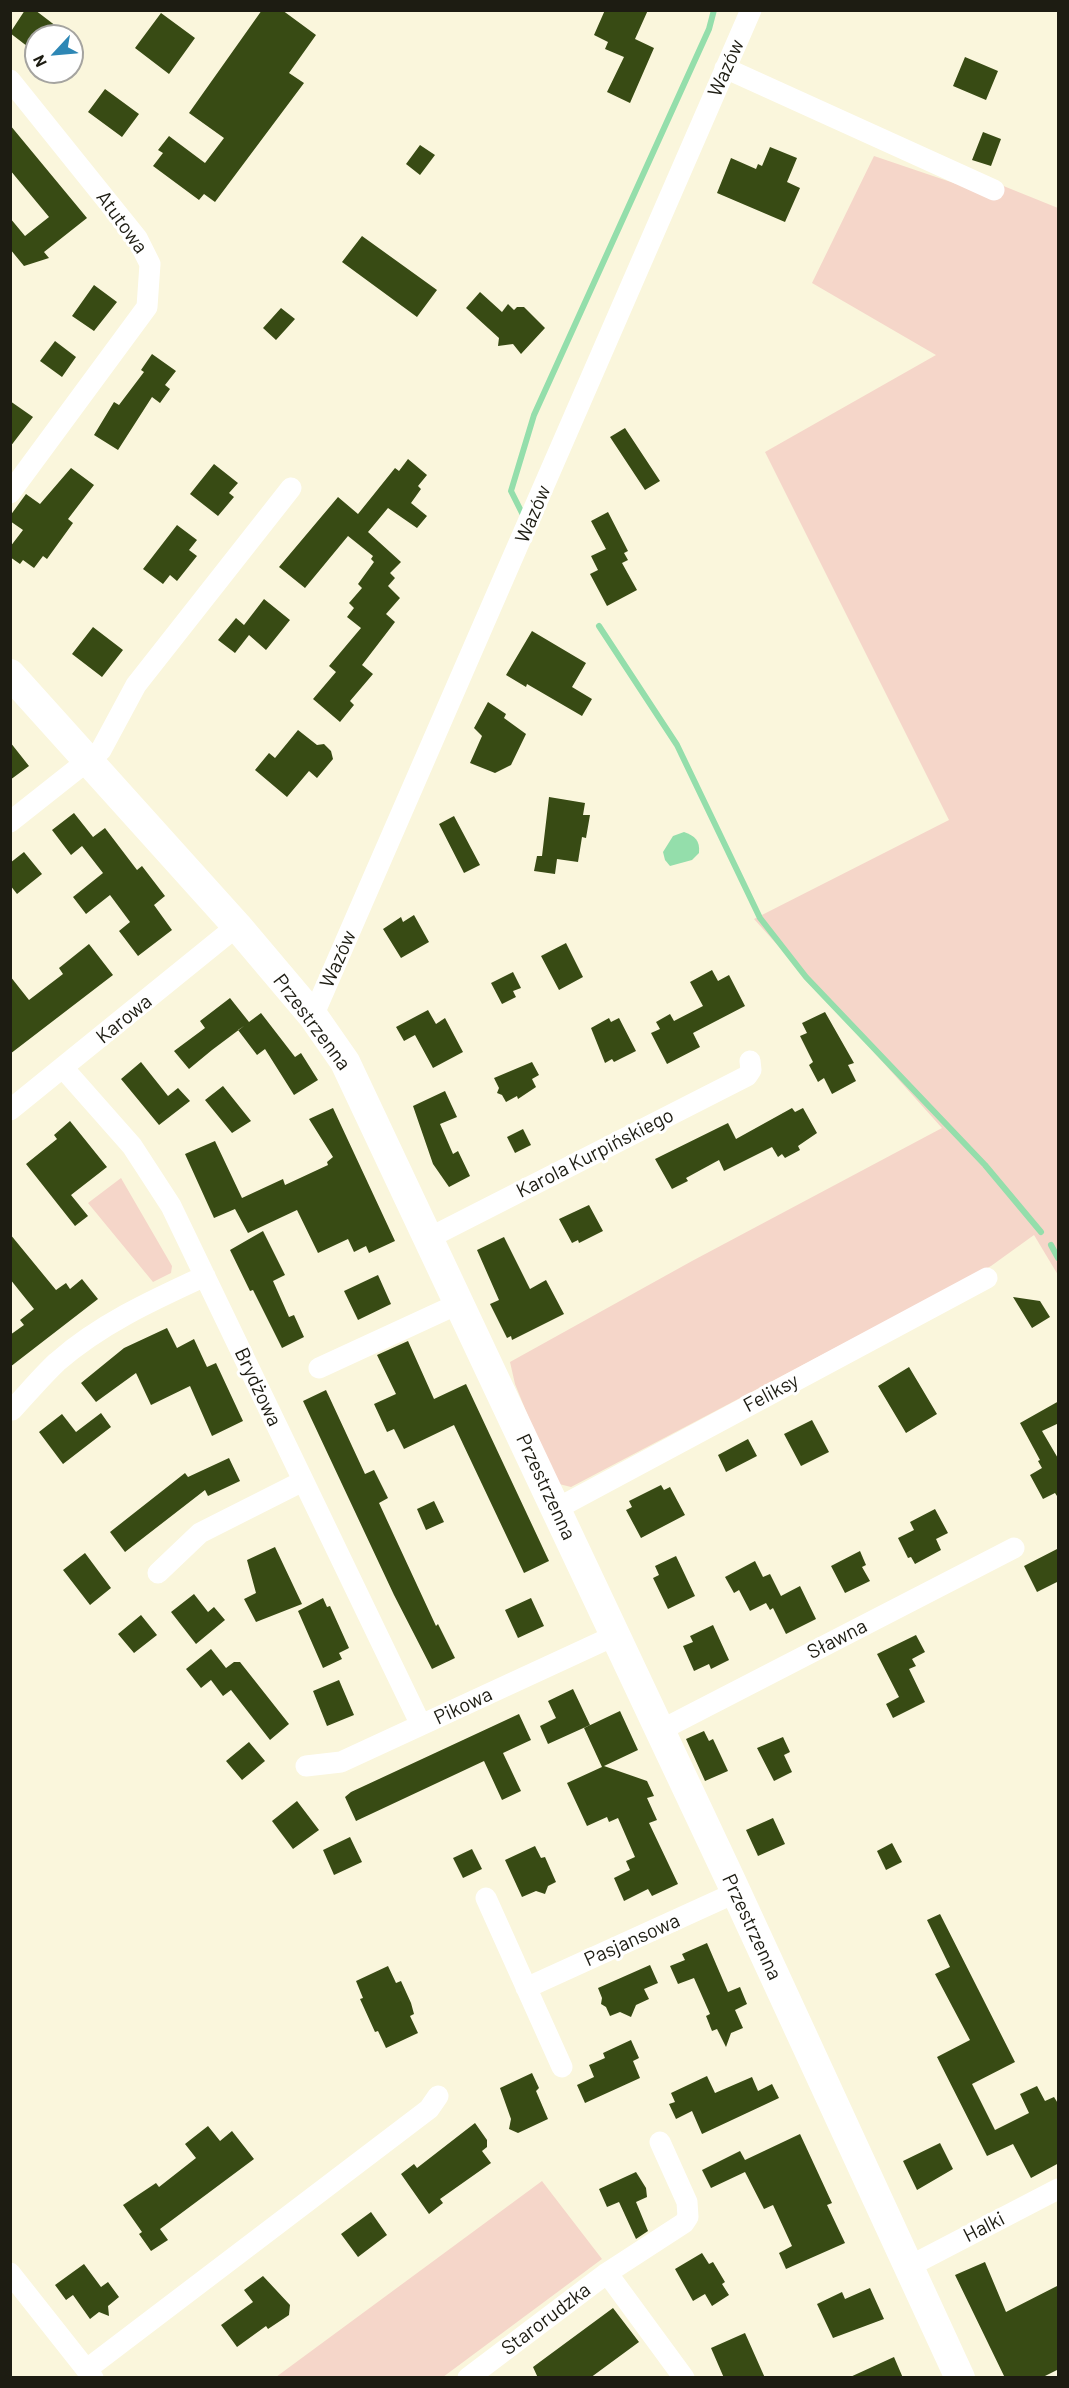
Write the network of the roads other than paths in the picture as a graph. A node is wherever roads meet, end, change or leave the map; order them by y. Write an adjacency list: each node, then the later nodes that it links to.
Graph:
1 (751, 10): 2 (street, Wazów)
2 (725, 68): 4 (street); 11 (street, Wazów)
3 (10, 80): 6 (street, Atutowa)
4 (994, 190)
5 (291, 488): 8 (street)
6 (10, 492)
7 (10, 674): 8 (street, Przestrzenna)
8 (89, 762): 9 (street); 10 (street, Przestrzenna)
9 (10, 822)
10 (237, 926): 11 (street, Przestrzenna); 13 (street, Karowa)
11 (313, 1016): 15 (street, Przestrzenna)
12 (750, 1061): 15 (street, Karola Kurpińskiego)
13 (64, 1069): 14 (street, Karowa); 16 (street, Brydżowa)
14 (10, 1110)
15 (429, 1238): 18 (street, Przestrzenna)
16 (206, 1276): 20 (street); 21 (street, Brydżowa)
17 (987, 1278): 22 (street, Feliksy)
18 (460, 1303): 19 (street); 22 (street, Przestrzenna)
19 (319, 1368)
20 (12, 1410)
21 (303, 1481): 24 (street); 26 (street, Brydżowa)
22 (556, 1509): 25 (street, Przestrzenna)
23 (1014, 1548): 27 (street, Sławna)
24 (158, 1573)
25 (616, 1635): 26 (street, Pikowa); 27 (street, Przestrzenna)
26 (421, 1725): 28 (street, Pikowa)
27 (661, 1730): 29 (street, Przestrzenna)
28 (306, 1766)
29 (737, 1893): 31 (street, Pasjansowa); 36 (street, Przestrzenna)
30 (486, 1898): 31 (street)
31 (526, 1988): 32 (street)
32 (562, 2067)
33 (438, 2096): 39 (street)
34 (660, 2142): 38 (street)
35 (1059, 2189): 36 (street, Halki)
36 (910, 2266): 42 (street, Przestrzenna)
37 (10, 2273): 39 (street)
38 (607, 2273): 40 (street, Starorudzka); 41 (street, Starorudzka)
39 (90, 2373)
40 (468, 2378)
41 (684, 2378)
42 (960, 2378)

